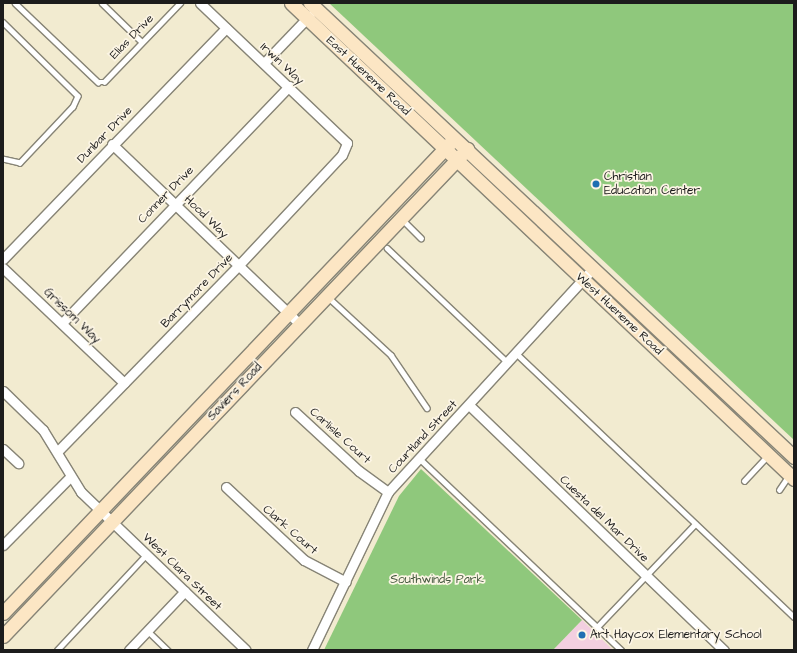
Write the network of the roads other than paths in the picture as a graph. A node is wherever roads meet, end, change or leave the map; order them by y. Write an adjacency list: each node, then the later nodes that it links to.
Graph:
1 (15, 3): 10 (lane, Elias Drive)
2 (102, 3): 10 (lane)
3 (180, 3): 10 (lane, Elias Drive)
4 (200, 3): 9 (street, Irwin Way)
5 (291, 3): 7 (main road, East Hueneme Road)
6 (313, 6): 7 (street); 13 (main road, East Hueneme Road)
7 (307, 18): 11 (street); 16 (main road, East Hueneme Road)
8 (3, 22): 18 (lane)
9 (226, 28): 11 (street, Irwin Way); 15 (street, Dunbar Drive)
10 (141, 40)
11 (264, 63): 12 (street, Irwin Way)
12 (289, 86): 14 (street, Irwin Way); 19 (street, Conner Drive)
13 (455, 138): 16 (main road, Saviers Road); 17 (main road, West Hueneme Road)
14 (347, 143): 24 (street, Barrymore Drive)
15 (112, 144): 19 (street, Hood Way); 23 (street, Dunbar Drive)
16 (446, 148): 17 (main road, West Hueneme Road); 29 (main road, Saviers Road)
17 (462, 154): 20 (main road, Saviers Road); 26 (main road, West Hueneme Road); 27 (main road, West Hueneme Road)
18 (3, 159)
19 (175, 204): 24 (street, Hood Way); 30 (street, Conner Drive)
20 (401, 218): 21 (lane); 28 (main road, Saviers Road)
21 (421, 238)
22 (387, 248): 33 (lane)
23 (3, 259)
24 (238, 266): 29 (street, Hood Way); 34 (street, Barrymore Drive)
25 (3, 268): 30 (street, Grissom Way)
26 (593, 268): 27 (street, Courtland Street); 44 (main road, West Hueneme Road)
27 (582, 279): 32 (street, Courtland Street); 42 (main road, West Hueneme Road)
28 (327, 296): 31 (main road, Saviers Road); 38 (lane)
29 (289, 313): 31 (street, Hood Way); 52 (main road, Saviers Road)
30 (63, 322): 34 (street, Grissom Way)
31 (300, 324): 53 (main road, Saviers Road)
32 (517, 354): 33 (street, Courtland Street); 54 (lane)
33 (508, 363): 37 (street, Courtland Street)
34 (124, 383): 41 (street, Barrymore Drive)
35 (6, 395): 36 (street); 41 (street, West Clara Street)
36 (3, 405)
37 (469, 405): 43 (street, Courtland Street); 57 (street, Cuesta del Mar Drive)
38 (427, 408)
39 (295, 412): 51 (street, Carlisle Court)
40 (3, 449): 45 (street)
41 (58, 450): 47 (street, West Clara Street)
42 (768, 455): 46 (main road, West Hueneme Road); 48 (lane)
43 (418, 457): 51 (street, Courtland Street); 62 (lane)
44 (794, 457)
45 (18, 463)
46 (793, 476): 50 (lane)
47 (70, 477): 52 (street, West Clara Street); 55 (street)
48 (744, 481)
49 (226, 487): 58 (street, Clark Court)
50 (778, 490)
51 (388, 492): 58 (street, Courtland Street)
52 (101, 512): 53 (street, West Clara Street); 60 (main road, Saviers Road)
53 (111, 521): 56 (street, West Clara Street); 64 (main road, Saviers Road)
54 (696, 524): 57 (lane); 61 (lane)
55 (3, 545)
56 (146, 555): 59 (street, West Clara Street); 65 (lane)
57 (646, 576): 62 (lane); 71 (street, Cuesta del Mar Drive)
58 (346, 582): 69 (street, Courtland Street)
59 (185, 592): 63 (street); 68 (street, West Clara Street)
60 (3, 614)
61 (794, 617)
62 (597, 627): 70 (lane)
63 (148, 631): 66 (street); 67 (lane)
64 (3, 636)
65 (57, 650)
66 (130, 650)
67 (168, 650)
68 (246, 650)
69 (312, 650)
70 (621, 650)
71 (724, 650)

